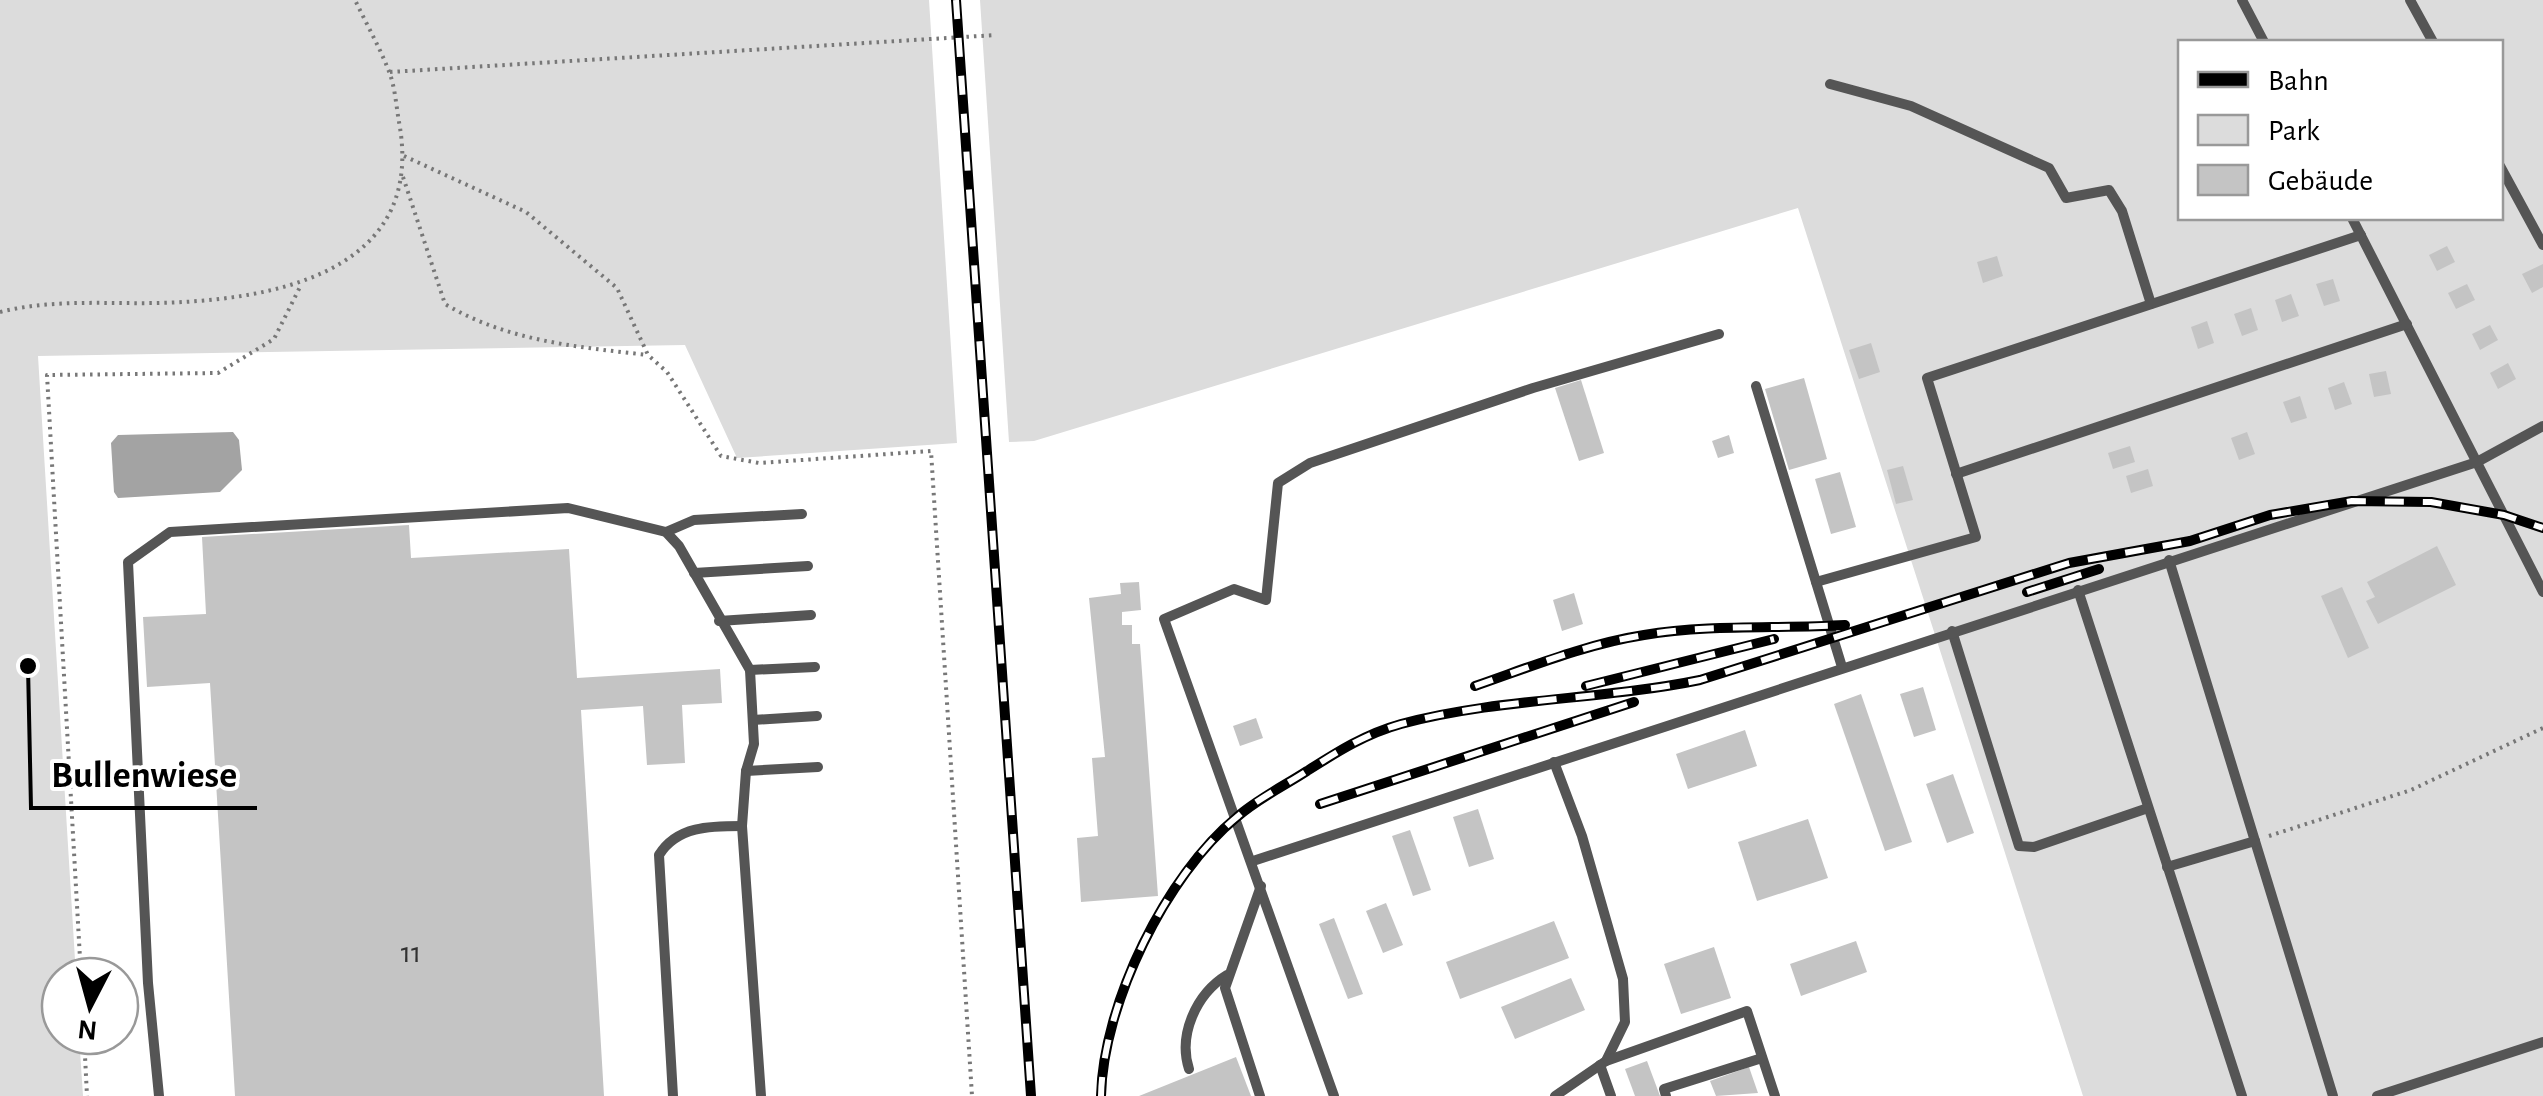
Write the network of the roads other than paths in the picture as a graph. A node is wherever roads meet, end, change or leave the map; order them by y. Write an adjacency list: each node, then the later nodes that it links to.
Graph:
1 (2242, 0): 3 (lane)
2 (2410, 0): 4 (lane)
3 (2263, 40)
4 (2432, 40)
5 (1830, 84): 10 (lane)
6 (2503, 172): 9 (lane)
7 (2353, 220): 8 (lane)
8 (2362, 235): 10 (lane); 11 (lane)
9 (2543, 245)
10 (2151, 304): 16 (lane)
11 (2406, 324): 15 (lane); 16 (lane)
12 (1719, 334): 39 (lane)
13 (1756, 386): 22 (lane)
14 (2543, 426): 15 (lane)
15 (2477, 462): 19 (lane); 24 (lane)
16 (1956, 474): 22 (lane)
17 (802, 514): 18 (lane)
18 (666, 532): 21 (lane); 47 (lane)
19 (2169, 560): 23 (lane); 38 (lane)
20 (808, 566): 21 (lane)
21 (694, 573): 26 (lane)
22 (1816, 582): 29 (lane)
23 (2078, 590): 27 (lane); 36 (lane)
24 (2543, 592)
25 (811, 615): 26 (lane)
26 (719, 621): 30 (lane)
27 (1952, 631): 29 (lane); 36 (lane)
28 (814, 667): 30 (lane)
29 (1842, 667): 33 (lane)
30 (750, 670): 32 (lane)
31 (817, 716): 32 (lane)
32 (753, 720): 35 (lane)
33 (1554, 762): 39 (lane); 45 (lane)
34 (818, 767): 35 (lane)
35 (746, 771): 37 (lane)
36 (2148, 808): 40 (lane)
37 (742, 826): 48 (lane); 49 (lane)
38 (2255, 840): 40 (lane); 57 (lane)
39 (1253, 862): 41 (lane)
40 (2167, 867): 56 (lane)
41 (1261, 886): 42 (lane); 51 (lane)
42 (1227, 974): 46 (lane); 50 (lane)
43 (2543, 1042): 58 (lane)
44 (1762, 1058): 45 (lane); 54 (lane); 55 (lane)
45 (1603, 1063): 52 (lane); 53 (lane)
46 (1189, 1069)
47 (159, 1096)
48 (673, 1096)
49 (761, 1096)
50 (1260, 1096)
51 (1334, 1096)
52 (1554, 1096)
53 (1610, 1096)
54 (1666, 1096)
55 (1775, 1096)
56 (2242, 1096)
57 (2333, 1096)
58 (2377, 1096)

